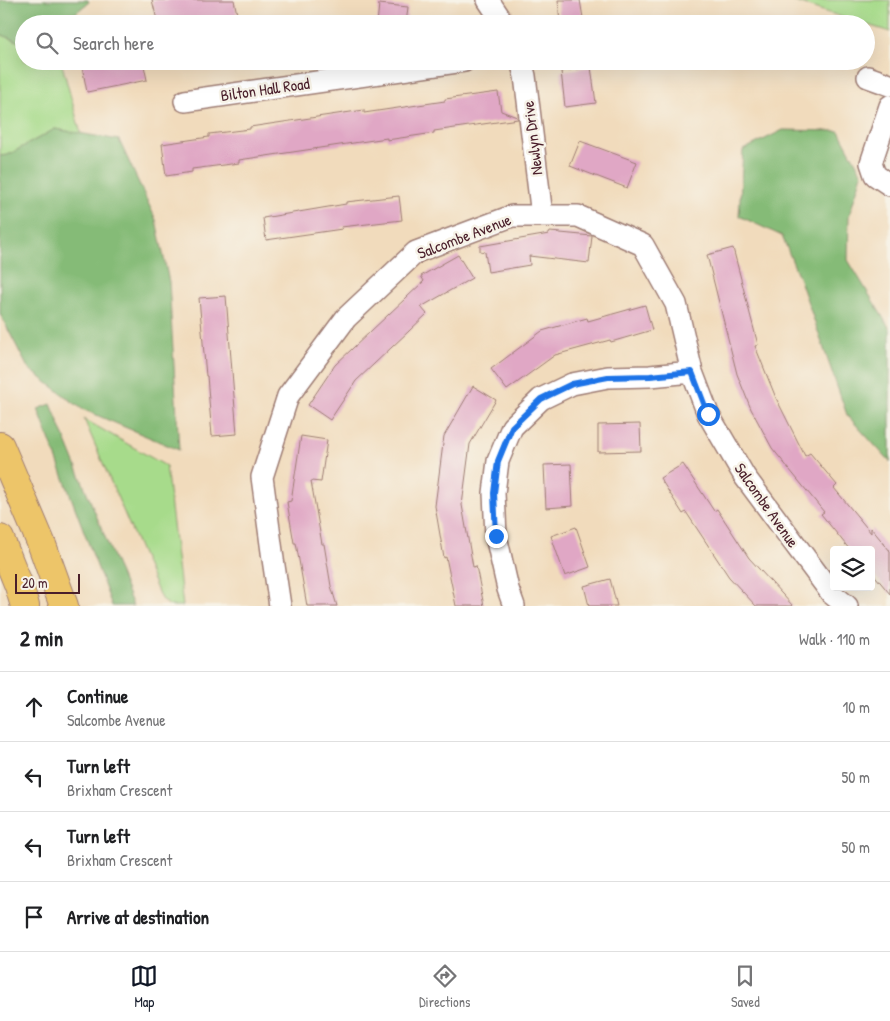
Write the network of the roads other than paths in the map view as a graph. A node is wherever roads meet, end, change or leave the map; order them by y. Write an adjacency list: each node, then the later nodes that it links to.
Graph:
1 (488, 0): 2 (street)
2 (498, 15)
3 (401, 70): 7 (street, Bilton Hall Road)
4 (524, 70): 10 (street, Newlyn Drive)
5 (868, 77): 6 (street)
6 (890, 84)
7 (184, 101)
8 (890, 106): 9 (street)
9 (890, 185)
10 (542, 216): 11 (street, Salcombe Avenue); 16 (street, Salcombe Avenue)
11 (692, 372): 17 (street); 18 (street, Salcombe Avenue)
12 (0, 446): 15 (highway)
13 (0, 539): 14 (highway)
14 (25, 606)
15 (64, 606)
16 (280, 606)
17 (514, 606)
18 (847, 606)

